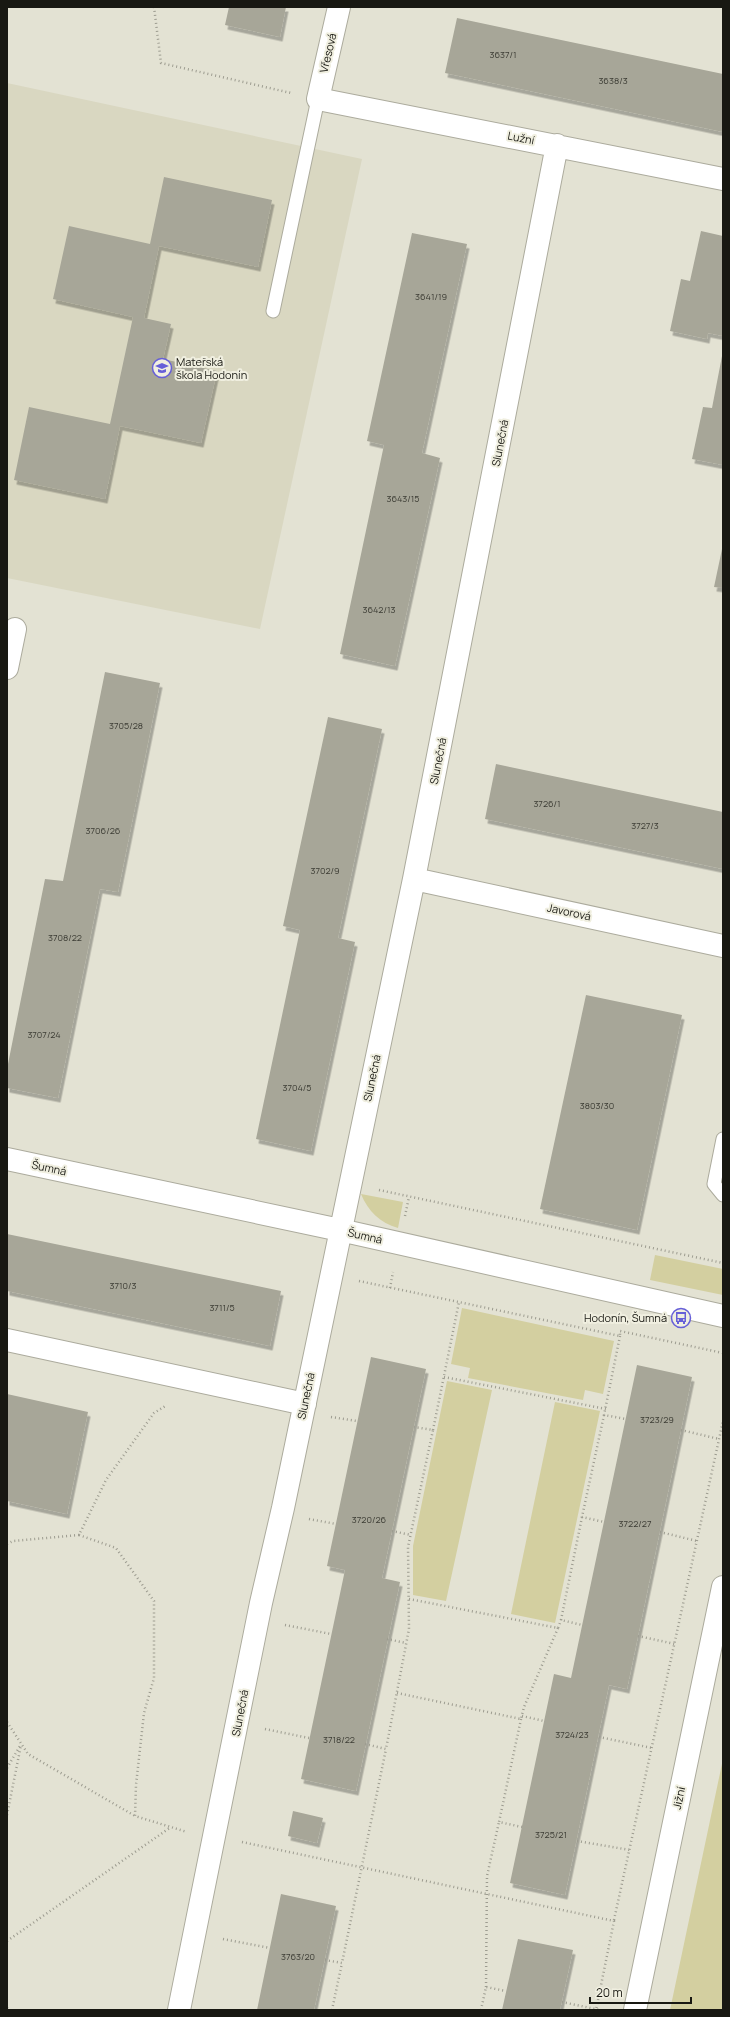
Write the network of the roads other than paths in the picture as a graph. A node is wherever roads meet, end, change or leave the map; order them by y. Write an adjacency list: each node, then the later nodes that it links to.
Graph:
1 (339, 7): 2 (street, Vřesová)
2 (318, 99): 3 (street, Lužní); 5 (lane)
3 (557, 145): 4 (street, Lužní); 8 (street, Slunečná)
4 (723, 179)
5 (273, 311)
6 (15, 629): 7 (street)
7 (7, 668)
8 (414, 879): 9 (street, Javorová); 13 (street, Slunečná)
9 (723, 946)
10 (723, 1139): 12 (lane)
11 (7, 1159): 13 (street, Šumná)
12 (723, 1196)
13 (340, 1230): 14 (street, Šumná); 16 (street, Slunečná)
14 (723, 1316)
15 (7, 1340): 16 (street)
16 (305, 1404): 18 (street, Slunečná)
17 (723, 1587): 19 (street, Jižní)
18 (179, 2010)
19 (636, 2010)

